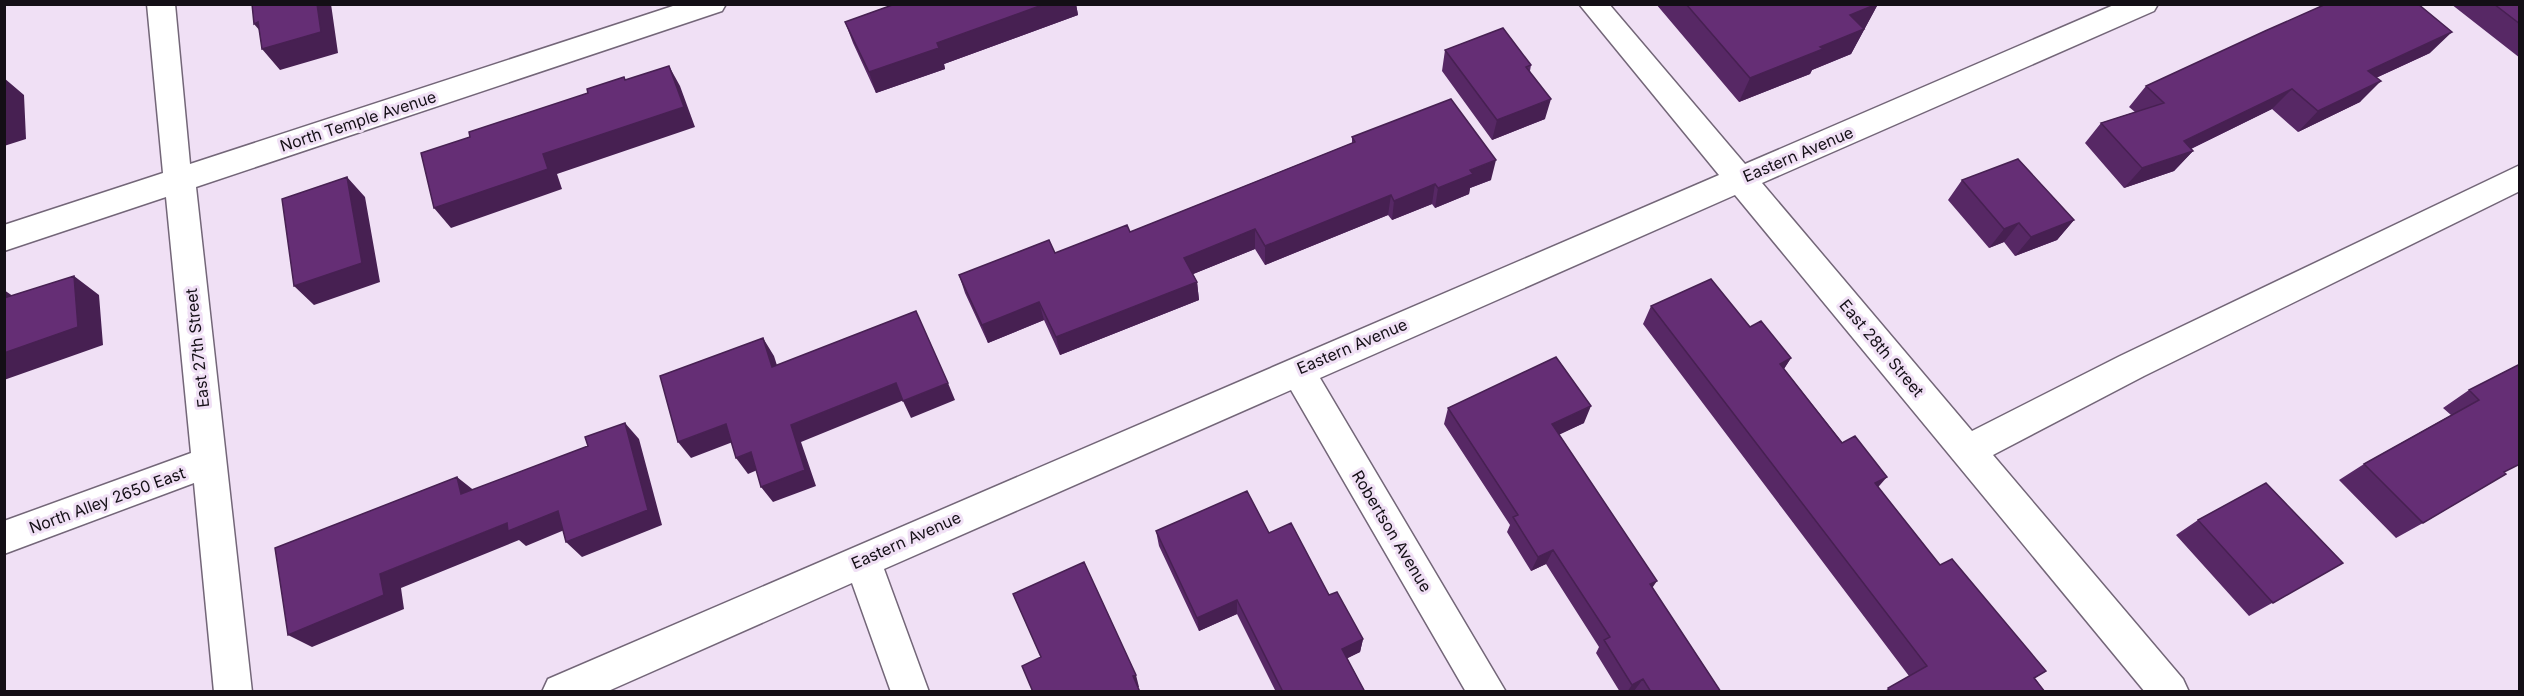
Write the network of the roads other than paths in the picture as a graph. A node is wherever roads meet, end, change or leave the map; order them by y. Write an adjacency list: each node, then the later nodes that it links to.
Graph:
1 (161, 4): 7 (street, East 27th Street)
2 (712, 4): 7 (street, North Temple Avenue)
3 (1593, 4): 6 (street, East 28th Street)
4 (2144, 4): 6 (street, Eastern Avenue)
5 (2520, 177): 10 (street)
6 (1740, 179): 9 (street, Eastern Avenue); 10 (street, East 28th Street)
7 (180, 180): 8 (street, North Temple Avenue); 11 (street, East 27th Street)
8 (4, 238)
9 (1297, 370): 13 (street, Eastern Avenue); 17 (street, Robertson Avenue)
10 (1968, 450): 18 (street, East 28th Street)
11 (209, 462): 12 (street, North Alley 2650 East); 14 (street, East 27th Street)
12 (4, 538)
13 (862, 559): 15 (street, Eastern Avenue); 16 (street)
14 (233, 692)
15 (561, 692)
16 (910, 692)
17 (1487, 692)
18 (2170, 692)

